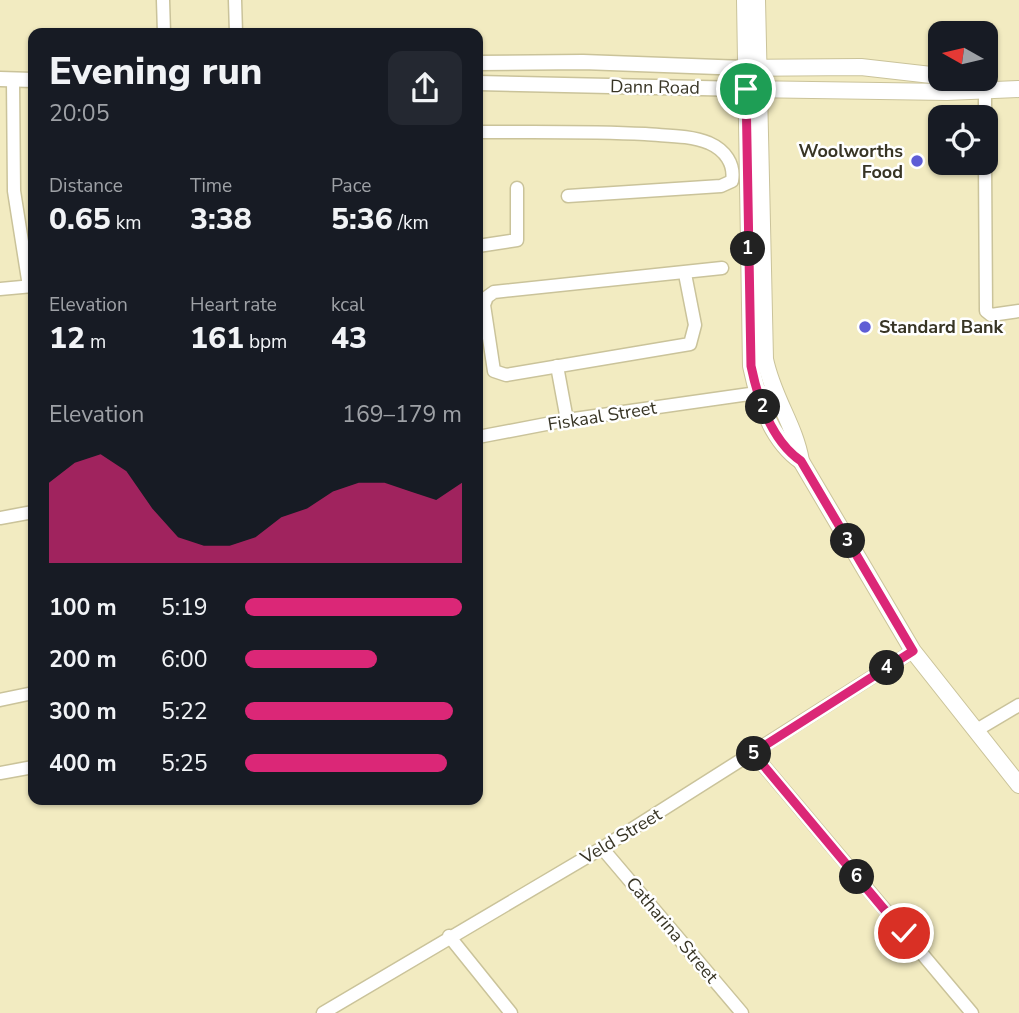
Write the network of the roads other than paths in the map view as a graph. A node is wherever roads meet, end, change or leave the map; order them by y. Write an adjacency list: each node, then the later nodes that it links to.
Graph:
1 (163, 0): 5 (street)
2 (235, 0): 6 (street)
3 (745, 0): 8 (main road)
4 (757, 0): 8 (main road)
5 (164, 28)
6 (236, 28)
7 (483, 63): 8 (street, Dann Road)
8 (751, 68): 9 (main road, Dann Road); 13 (main road)
9 (928, 75)
10 (7, 80): 11 (street); 23 (street)
11 (28, 80)
12 (483, 83): 13 (street, Dann Road)
13 (752, 89): 15 (main road, Dann Road); 29 (main road)
14 (1019, 89): 16 (main road, Dann Road)
15 (928, 90)
16 (998, 90)
17 (483, 132): 20 (street)
18 (985, 175): 27 (street)
19 (517, 188): 21 (street)
20 (568, 196)
21 (483, 245)
22 (722, 268): 24 (street)
23 (28, 269)
24 (685, 274): 28 (street); 28 (street)
25 (28, 286): 26 (street)
26 (0, 289)
27 (1019, 311)
28 (557, 366): 30 (street)
29 (763, 386): 30 (street, Fiskaal Street); 34 (main road)
30 (567, 420): 31 (street, Fiskaal Street)
31 (483, 436)
32 (28, 513): 33 (street)
33 (0, 517)
34 (913, 651): 38 (main road); 39 (street, Veld Street)
35 (28, 693): 36 (street)
36 (0, 700)
37 (1019, 705): 38 (street)
38 (975, 731): 42 (main road)
39 (753, 753): 43 (street, Veld Street); 48 (street)
40 (28, 768): 41 (street)
41 (0, 773)
42 (1019, 785)
43 (602, 848): 44 (street, Veld Street); 47 (street, Catharina Street)
44 (449, 936): 45 (street, Veld Street); 46 (street)
45 (323, 1013)
46 (511, 1013)
47 (742, 1013)
48 (972, 1013)

